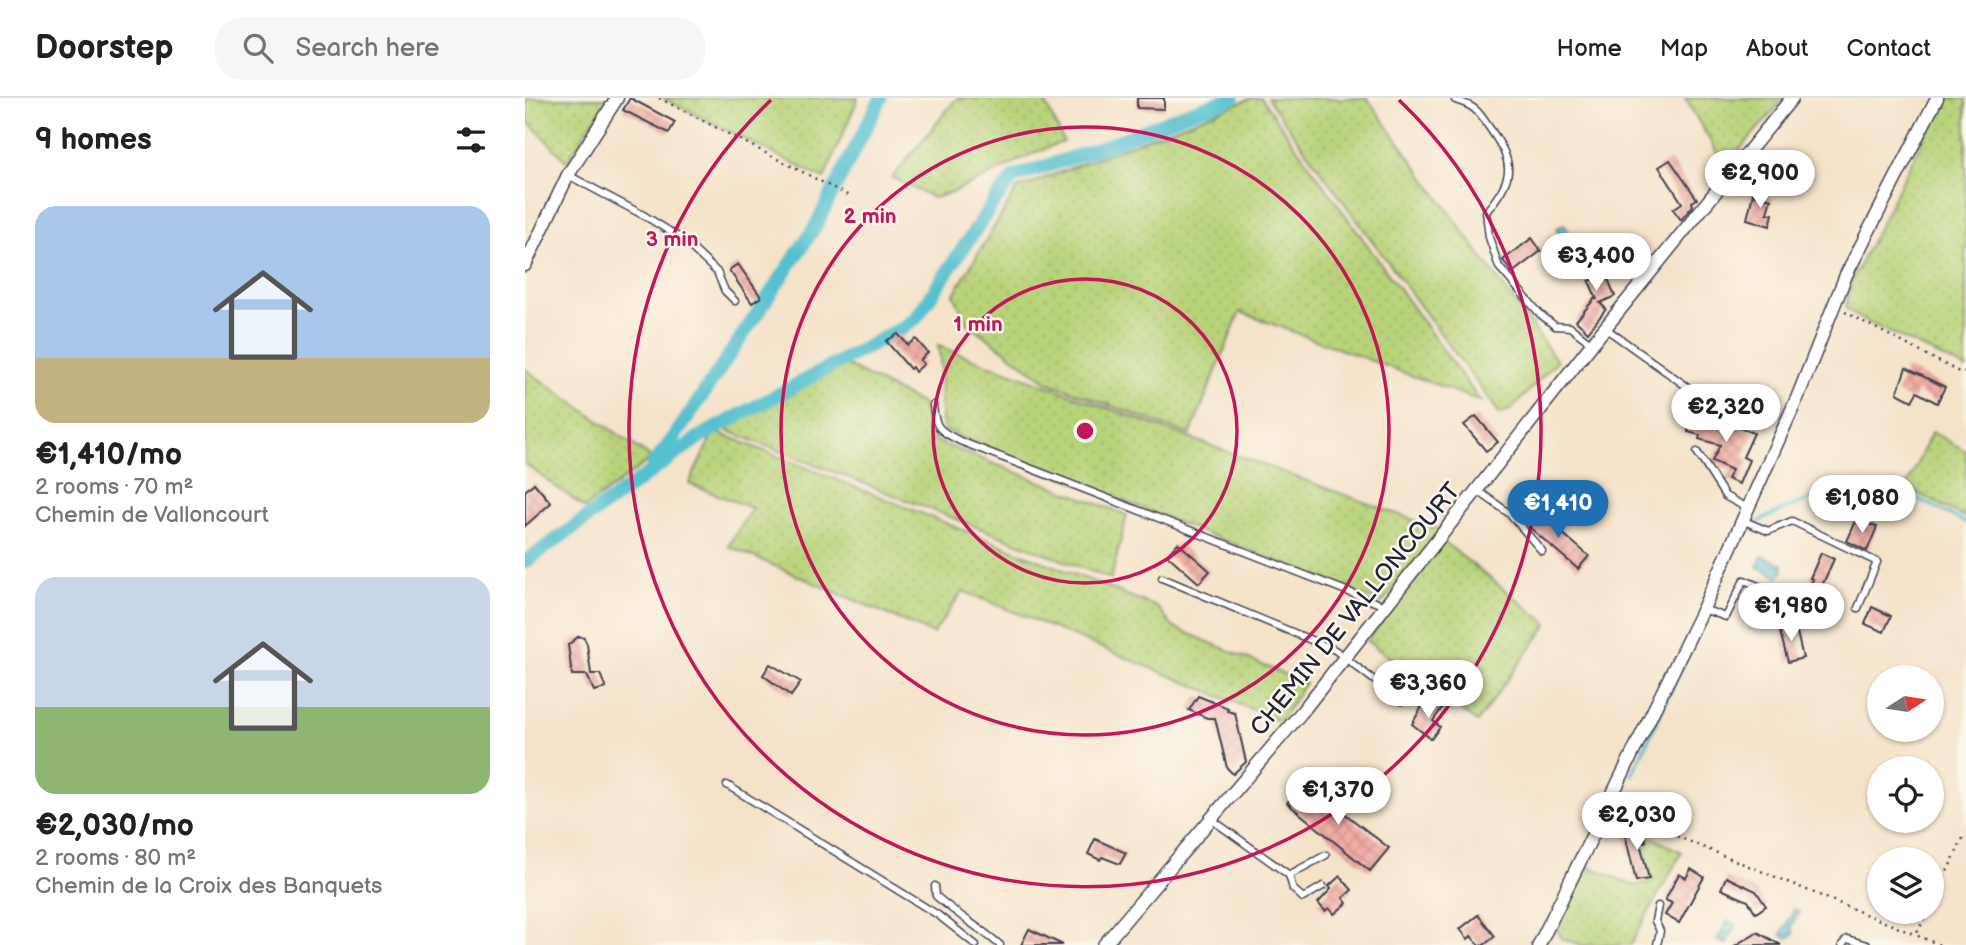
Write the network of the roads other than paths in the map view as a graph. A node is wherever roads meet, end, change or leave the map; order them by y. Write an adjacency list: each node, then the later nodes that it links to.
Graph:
1 (617, 98): 5 (street)
2 (1792, 98): 8 (street, CHEMIN DE VALLONCOURT)
3 (1937, 98): 14 (street)
4 (1455, 100): 9 (lane)
5 (568, 176): 6 (street); 7 (lane)
6 (525, 265)
7 (735, 301)
8 (1605, 328): 9 (street, CHEMIN DE VALLONCOURT); 10 (lane)
9 (1592, 344): 13 (street, CHEMIN DE VALLONCOURT)
10 (1710, 403)
11 (933, 405): 18 (lane)
12 (1697, 452): 14 (lane)
13 (1477, 490): 15 (lane); 18 (street, CHEMIN DE VALLONCOURT)
14 (1745, 514): 19 (lane); 20 (street)
15 (1542, 551)
16 (1162, 578): 21 (lane)
17 (1796, 601): 20 (lane)
18 (1385, 606): 21 (street, CHEMIN DE VALLONCOURT)
19 (1858, 608)
20 (1703, 609): 30 (street)
21 (1345, 658): 22 (lane); 24 (street, CHEMIN DE VALLONCOURT)
22 (1419, 695)
23 (727, 785): 31 (lane)
24 (1211, 819): 26 (lane); 33 (street, CHEMIN DE VALLONCOURT)
25 (1326, 855): 26 (lane)
26 (1289, 875): 28 (lane)
27 (935, 886): 32 (lane)
28 (1323, 886)
29 (1658, 906): 34 (lane)
30 (1543, 944)
31 (976, 945)
32 (1000, 945)
33 (1104, 945)
34 (1657, 945)
35 (1842, 945): 36 (lane)
36 (1867, 945)

